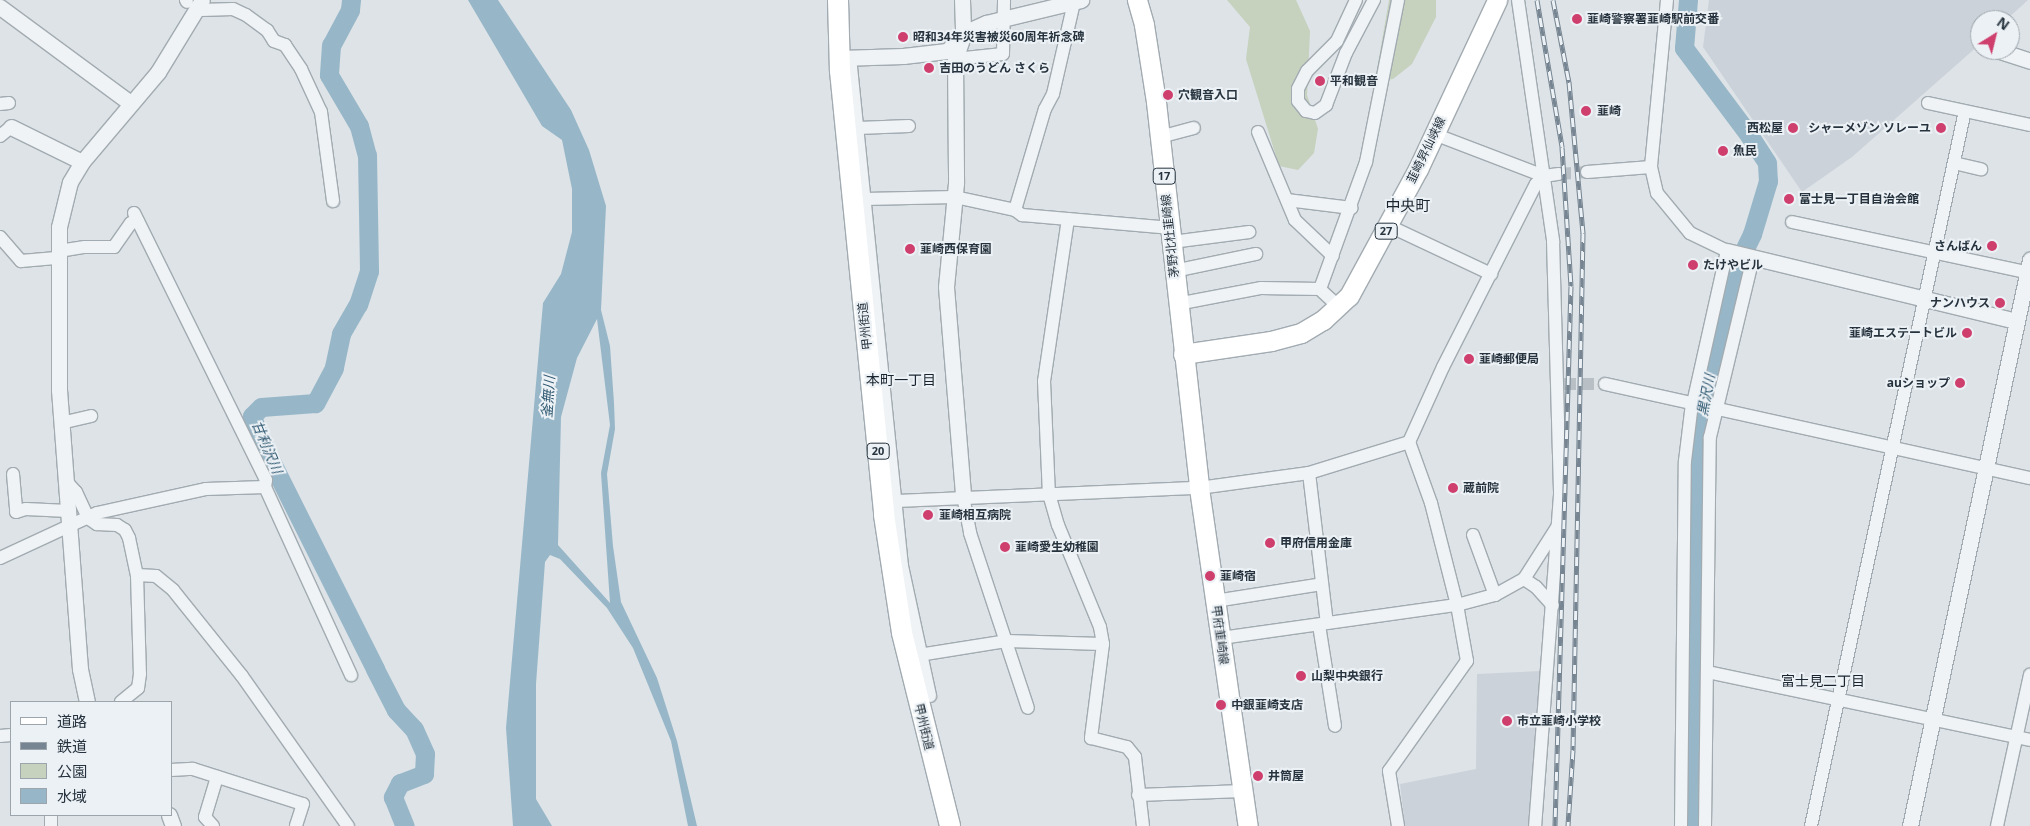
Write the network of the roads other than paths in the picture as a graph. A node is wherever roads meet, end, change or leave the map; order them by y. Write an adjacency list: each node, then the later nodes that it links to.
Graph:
1 (838, 0): 16 (highway, 甲州街道 / 20)
2 (962, 0): 15 (street)
3 (1004, 0): 14 (street)
4 (1136, 0): 28 (main road, 茅野北杜韮崎線 / 17)
5 (1356, 0): 6 (street)
6 (1374, 0)
7 (1398, 0): 40 (street)
8 (1496, 0): 27 (main road, 韮崎昇仙峡線 / 27)
9 (1518, 0): 35 (street)
10 (1667, 0): 31 (street)
11 (1077, 1): 14 (street); 41 (street)
12 (194, 3): 18 (street); 39 (street)
13 (0, 7): 18 (street)
14 (1004, 17): 15 (street); 17 (street)
15 (963, 36): 16 (street); 17 (street)
16 (845, 58): 23 (street); 117 (highway, 甲州街道 / 20)
17 (955, 59): 36 (street)
18 (130, 103): 29 (street)
19 (1928, 103): 20 (street)
20 (1966, 111): 21 (street); 30 (street)
21 (2030, 125)
22 (909, 126): 23 (street)
23 (858, 128): 37 (street)
24 (1194, 128): 28 (street)
25 (5, 132): 29 (street)
26 (1258, 132): 38 (street)
27 (1434, 134): 35 (street); 44 (main road, 韮崎昇仙峡線 / 27)
28 (1160, 137): 46 (main road, 茅野北杜韮崎線 / 17)
29 (82, 162): 50 (street)
30 (1954, 163): 32 (street); 49 (street)
31 (1651, 167): 33 (street); 48 (street)
32 (1981, 169)
33 (1587, 172)
34 (1559, 174): 35 (street)
35 (1544, 176): 56 (street); 82 (street)
36 (955, 197): 37 (street); 41 (street); 78 (street)
37 (865, 199): 79 (street)
38 (1287, 200): 40 (street); 52 (street)
39 (333, 201)
40 (1352, 208): 52 (street)
41 (1015, 210): 42 (street)
42 (1068, 219): 46 (street); 77 (street)
43 (1792, 222): 49 (street)
44 (1389, 226): 56 (street); 60 (main road, 韮崎昇仙峡線 / 27)
45 (1249, 232): 46 (street)
46 (1172, 235): 55 (main road, 茅野北杜韮崎線 / 17)
47 (0, 237): 50 (street)
48 (1727, 251): 53 (street); 64 (street)
49 (1934, 252): 54 (street); 58 (street)
50 (59, 254): 67 (street); 75 (street)
51 (1256, 254): 55 (street)
52 (1333, 256): 57 (street)
53 (1753, 258): 58 (street); 65 (street)
54 (2029, 268): 61 (street)
55 (1174, 271): 59 (main road, 茅野北杜韮崎線 / 17)
56 (1491, 274): 68 (street)
57 (1320, 289): 59 (street); 60 (street)
58 (1923, 301): 61 (street); 69 (street)
59 (1177, 304): 62 (main road, 茅野北杜韮崎線 / 17)
60 (1338, 307): 62 (main road, 韮崎昇仙峡線 / 27)
61 (2017, 322): 70 (street)
62 (1183, 354): 76 (main road, 甲府韮崎線)
63 (1605, 384): 64 (street)
64 (1692, 403): 65 (street); 122 (street)
65 (1717, 408): 69 (street); 98 (street)
66 (91, 416): 67 (street)
67 (61, 423): 74 (street)
68 (1409, 442): 71 (street); 91 (street)
69 (1892, 448): 70 (street); 102 (street)
70 (1987, 469): 73 (street); 106 (street)
71 (1309, 473): 76 (street); 88 (street)
72 (13, 474): 80 (street)
73 (2030, 478)
74 (66, 481): 80 (street); 81 (street)
75 (265, 486): 81 (street); 99 (street)
76 (1198, 488): 77 (street); 90 (main road, 甲府韮崎線)
77 (1048, 494): 78 (street); 96 (street)
78 (963, 496): 79 (street); 95 (street)
79 (897, 501): 97 (street)
80 (68, 511): 83 (street)
81 (88, 518): 83 (street); 86 (street)
82 (1559, 524): 87 (street); 92 (street)
83 (69, 527): 85 (street); 103 (street)
84 (1474, 535): 89 (street)
85 (0, 558)
86 (138, 575): 104 (street); 116 (street)
87 (1524, 579): 89 (street); 92 (street)
88 (1322, 584): 90 (street); 93 (street)
89 (1494, 595): 91 (street)
90 (1215, 601): 94 (main road, 甲府韮崎線)
91 (1457, 605): 93 (street); 120 (street)
92 (1553, 606): 121 (street)
93 (1323, 624): 94 (street); 107 (street)
94 (1220, 638): 112 (main road, 甲府韮崎線)
95 (1006, 641): 96 (street); 97 (street); 105 (street)
96 (1103, 644): 113 (street)
97 (920, 655): 101 (street)
98 (1708, 672): 102 (street); 123 (street)
99 (352, 675)
100 (2030, 675): 108 (street)
101 (930, 696)
102 (1839, 699): 106 (street); 124 (street)
103 (87, 701)
104 (122, 701)
105 (1028, 708)
106 (1933, 720): 108 (street); 125 (street)
107 (1335, 726)
108 (2017, 738): 109 (street); 126 (street)
109 (2030, 740)
110 (172, 770): 111 (street)
111 (217, 777): 114 (street); 115 (street)
112 (1243, 791): 113 (street); 119 (main road, 甲府韮崎線)
113 (1138, 795): 118 (street)
114 (213, 826)
115 (296, 826)
116 (348, 826)
117 (950, 826)
118 (1143, 826)
119 (1248, 826)
120 (1398, 826)
121 (1536, 826)
122 (1681, 826)
123 (1705, 826)
124 (1811, 826)
125 (1910, 826)
126 (1997, 826)

